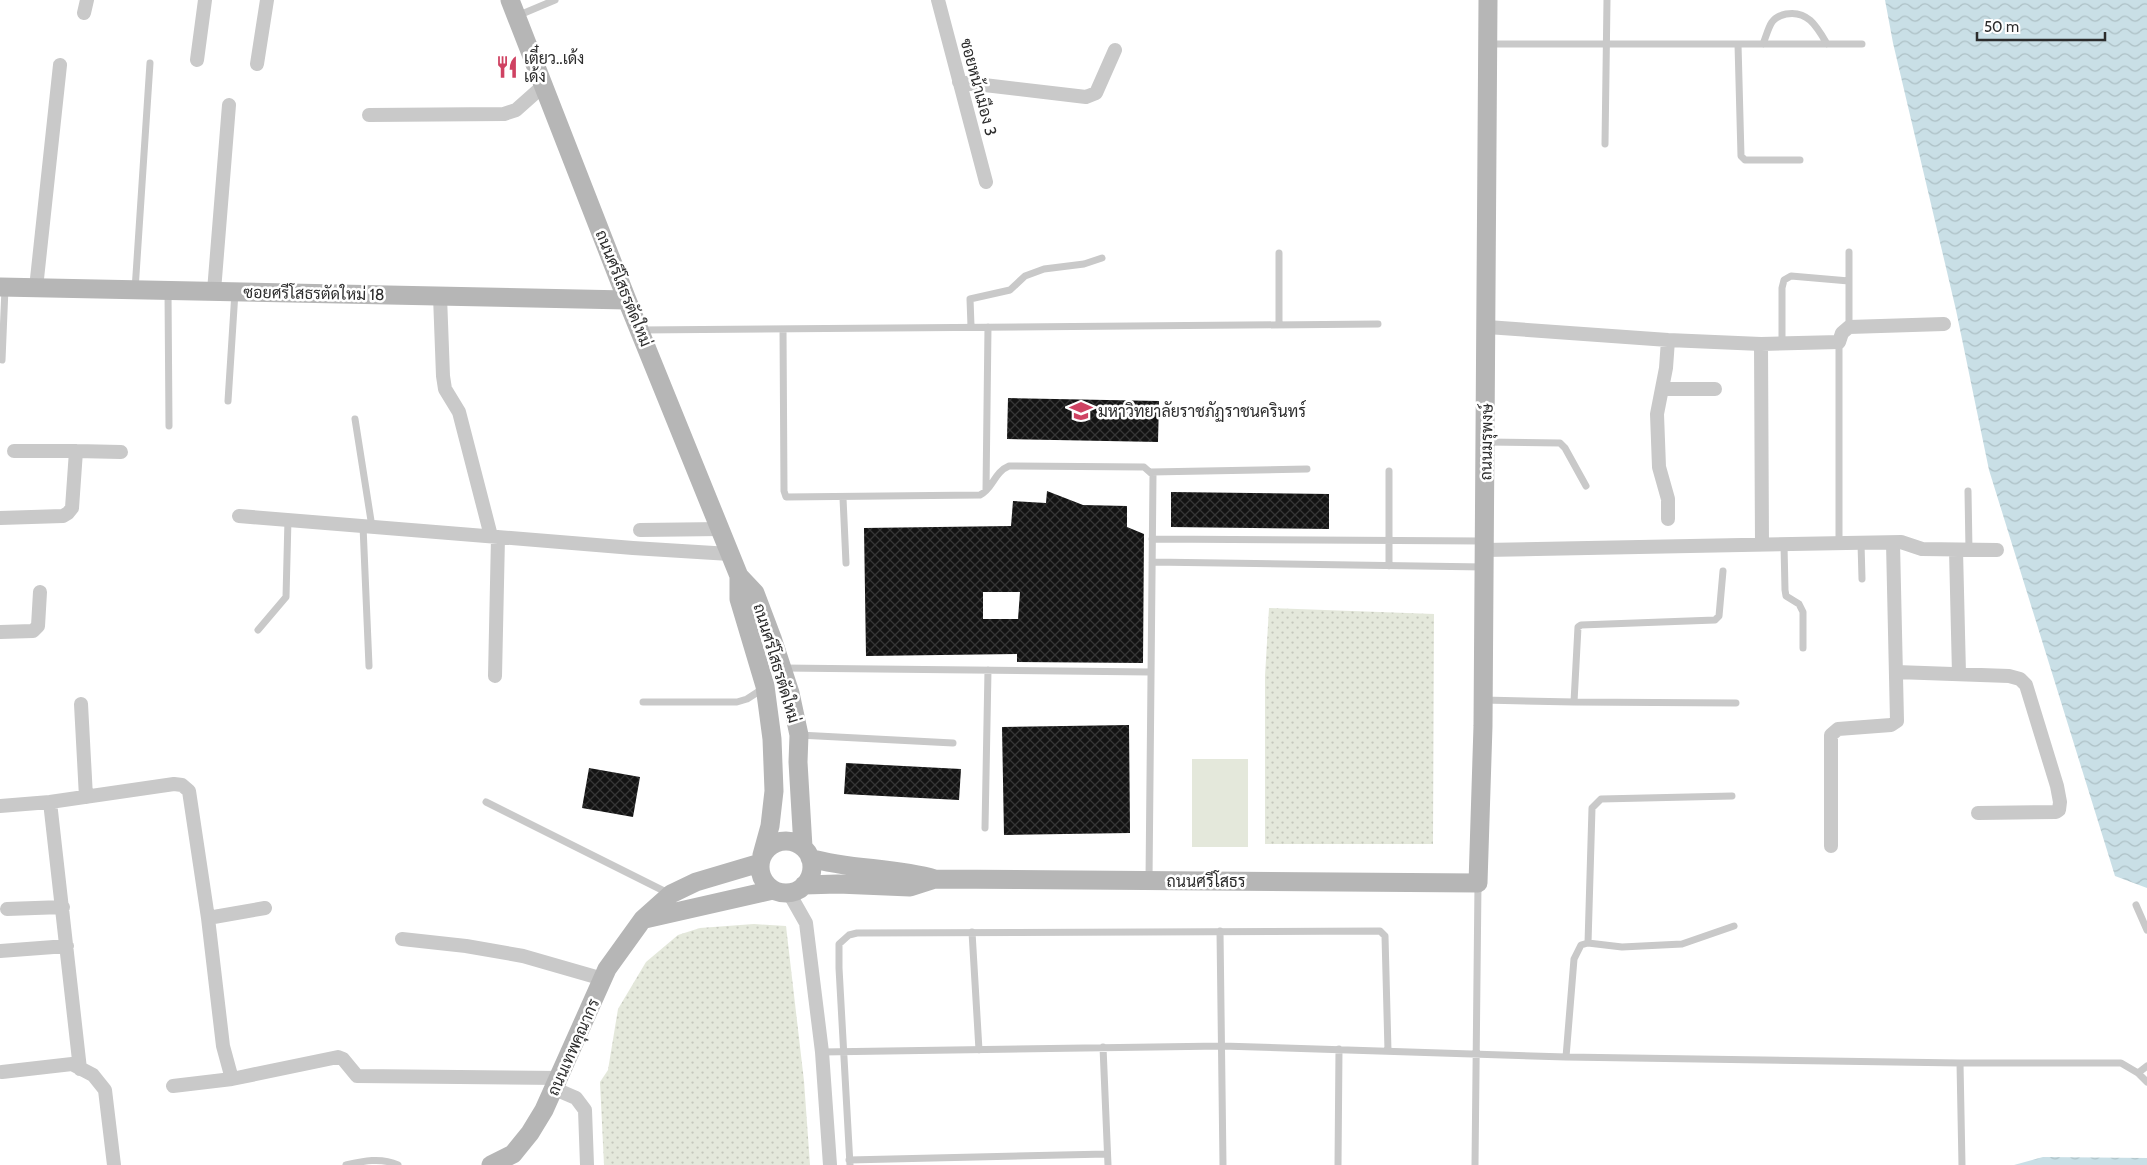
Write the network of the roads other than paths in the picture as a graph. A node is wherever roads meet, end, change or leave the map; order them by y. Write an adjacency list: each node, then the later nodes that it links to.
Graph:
1 (205, 0): 15 (street)
2 (267, 0): 17 (street)
3 (555, 0): 7 (lane)
4 (938, 0): 19 (street, ซอยหน้าเมือง 3)
5 (1488, 0): 8 (main road, ถนนมรุพงษ์)
6 (1607, 0): 9 (lane)
7 (514, 8): 20 (main road, ถนนศรีโสธรตัดใหม่)
8 (1488, 44): 9 (lane); 42 (main road, ถนนมรุพงษ์)
9 (1606, 44): 10 (lane); 23 (lane)
10 (1738, 44): 11 (lane); 24 (lane)
11 (1763, 44): 12 (lane); 12 (lane)
12 (1827, 44): 13 (lane)
13 (1862, 44)
14 (1115, 50): 19 (street)
15 (197, 60)
16 (150, 63): 32 (lane)
17 (257, 64)
18 (60, 65): 31 (street)
19 (959, 82): 25 (street, ซอยหน้าเมือง 3)
20 (543, 86): 22 (street); 37 (main road, ถนนศรีโสธรตัดใหม่)
21 (229, 105): 34 (street)
22 (369, 115)
23 (1605, 144)
24 (1800, 160)
25 (986, 182)
26 (1849, 252): 29 (lane)
27 (1279, 253): 40 (lane)
28 (1102, 258): 41 (lane)
29 (1849, 281): 43 (lane); 50 (lane)
30 (2, 287): 31 (main road, ซอยศรีโสธรตัดใหม่ 18); 51 (lane)
31 (36, 288): 32 (main road, ซอยศรีโสธรตัดใหม่ 18)
32 (135, 290): 33 (main road, ซอยศรีโสธรตัดใหม่ 18)
33 (168, 291): 34 (main road, ซอยศรีโสธรตัดใหม่ 18); 56 (lane)
34 (214, 291): 35 (main road, ซอยศรีโสธรตัดใหม่ 18)
35 (235, 292): 36 (main road, ซอยศรีโสธรตัดใหม่ 18); 54 (lane)
36 (440, 296): 37 (main road, ซอยศรีโสธรตัดใหม่ 18); 75 (street)
37 (627, 300): 46 (main road, ถนนศรีโสธรตัดใหม่)
38 (1378, 324): 40 (lane)
39 (1944, 324): 43 (street)
40 (1278, 325): 44 (lane)
41 (971, 326): 44 (lane); 45 (lane)
42 (1487, 327): 47 (street); 57 (main road, ถนนมรุพงษ์)
43 (1849, 327): 48 (street)
44 (988, 328): 66 (lane)
45 (783, 329): 46 (lane); 67 (lane)
46 (641, 330): 73 (main road, ถนนศรีโสธรตัดใหม่)
47 (1668, 340): 49 (street); 52 (street)
48 (1839, 342): 50 (street); 78 (lane)
49 (1761, 344): 50 (street); 82 (street)
50 (1782, 344)
51 (2, 360)
52 (1663, 389): 53 (street); 70 (street)
53 (1715, 389)
54 (228, 401)
55 (355, 419): 72 (lane)
56 (169, 426)
57 (1486, 442): 64 (lane); 85 (main road, ถนนมรุพงษ์)
58 (14, 451): 59 (street)
59 (76, 451): 60 (street); 69 (street)
60 (121, 452)
61 (1308, 469): 63 (lane)
62 (1389, 471): 77 (lane)
63 (1151, 472): 66 (lane); 76 (lane)
64 (1586, 486)
65 (1968, 491): 83 (lane)
66 (986, 492): 67 (lane)
67 (843, 498): 87 (lane)
68 (239, 516): 71 (street)
69 (0, 518)
70 (1668, 519)
71 (288, 520): 72 (street); 94 (lane)
72 (368, 526): 75 (street); 97 (lane)
73 (721, 529): 74 (street); 86 (main road, ถนนศรีโสธรตัดใหม่)
74 (640, 530)
75 (495, 537): 86 (street); 103 (street)
76 (1152, 539): 77 (lane); 88 (lane)
77 (1389, 540): 85 (lane); 89 (lane)
78 (1839, 543): 79 (street); 81 (street)
79 (1861, 543): 80 (street); 92 (lane)
80 (1892, 543): 83 (street); 101 (street)
81 (1784, 544): 82 (street); 96 (lane)
82 (1762, 545): 85 (street)
83 (1962, 550): 84 (street); 102 (street)
84 (1997, 550)
85 (1484, 553): 89 (lane); 105 (main road, ถนนมรุพงษ์)
86 (730, 554): 91 (main road, ถนนศรีโสธรตัดใหม่)
87 (846, 562)
88 (1152, 562): 89 (lane); 100 (lane)
89 (1389, 566)
90 (1723, 571): 107 (lane)
91 (739, 576): 98 (main road, ถนนศรีโสธรตัดใหม่); 104 (main road, ถนนศรีโสธรตัดใหม่)
92 (1862, 580)
93 (40, 592): 95 (street)
94 (258, 630)
95 (0, 632)
96 (1803, 648)
97 (369, 666)
98 (782, 668): 99 (lane); 110 (main road, ถนนศรีโสธรตัดใหม่)
99 (988, 670): 100 (lane); 118 (lane)
100 (1150, 672): 123 (lane)
101 (1896, 672): 102 (street); 119 (street)
102 (1959, 674): 117 (street)
103 (495, 676)
104 (765, 686): 106 (lane); 121 (main road, ถนนศรีโสธรตัดใหม่)
105 (1483, 700): 107 (lane); 124 (main road, ถนนมรุพงษ์)
106 (643, 702)
107 (1574, 702): 108 (lane)
108 (1736, 703)
109 (82, 704): 113 (street)
110 (799, 735): 111 (lane); 120 (main road, ถนนศรีโสธรตัดใหม่)
111 (953, 743)
112 (1732, 796): 138 (lane)
113 (86, 797): 114 (street); 131 (street)
114 (50, 802): 116 (street); 128 (street)
115 (486, 802): 126 (lane)
116 (0, 806)
117 (1978, 813)
118 (985, 828)
119 (1831, 846)
120 (807, 853): 121 (main road); 122 (main road, ถนนศรีโสธร); 125 (main road)
121 (761, 859): 125 (main road); 126 (main road, ถนนเทพคุณากร)
122 (935, 879): 123 (main road, ถนนศรีโสธร); 125 (main road, ถนนศรีโสธร)
123 (1149, 881): 124 (main road, ถนนศรีโสธร)
124 (1478, 883): 149 (lane)
125 (789, 889): 132 (main road); 147 (street)
126 (671, 894): 132 (main road, ถนนเทพคุณากร)
127 (2136, 905): 134 (lane)
128 (63, 907): 130 (street); 139 (street)
129 (265, 908): 131 (street)
130 (7, 909)
131 (208, 918): 156 (street)
132 (643, 919): 141 (main road, ถนนเทพคุณากร)
133 (1734, 926): 138 (lane)
134 (2147, 930)
135 (1220, 931): 136 (lane); 142 (lane); 146 (lane)
136 (972, 932): 145 (lane); 148 (lane)
137 (402, 939): 141 (street)
138 (1588, 943): 150 (lane)
139 (67, 946): 140 (street); 153 (street)
140 (0, 951)
141 (603, 979): 158 (main road, ถนนเทพคุณากร)
142 (1222, 1046): 143 (lane); 144 (lane); 169 (lane)
143 (1104, 1047): 145 (lane); 160 (lane)
144 (1339, 1048): 146 (lane); 170 (lane)
145 (979, 1050): 148 (lane)
146 (1388, 1050): 149 (lane)
147 (822, 1052): 148 (lane); 167 (street)
148 (843, 1052): 161 (lane)
149 (1476, 1053): 150 (lane); 171 (lane)
150 (1566, 1057): 151 (lane)
151 (1960, 1064): 155 (lane); 172 (lane)
152 (2147, 1066): 155 (lane)
153 (80, 1068): 154 (street); 162 (street)
154 (2, 1072)
155 (2138, 1073): 157 (lane)
156 (232, 1079): 158 (street); 159 (street)
157 (2147, 1082)
158 (558, 1083): 165 (main road, ถนนเทพคุณากร); 166 (street)
159 (173, 1086)
160 (1107, 1154): 161 (lane); 168 (lane)
161 (850, 1163)
162 (114, 1165)
163 (346, 1165): 164 (lane)
164 (398, 1165)
165 (491, 1165)
166 (587, 1165)
167 (830, 1165)
168 (1108, 1165)
169 (1223, 1165)
170 (1338, 1165)
171 (1475, 1165)
172 (1962, 1165)

